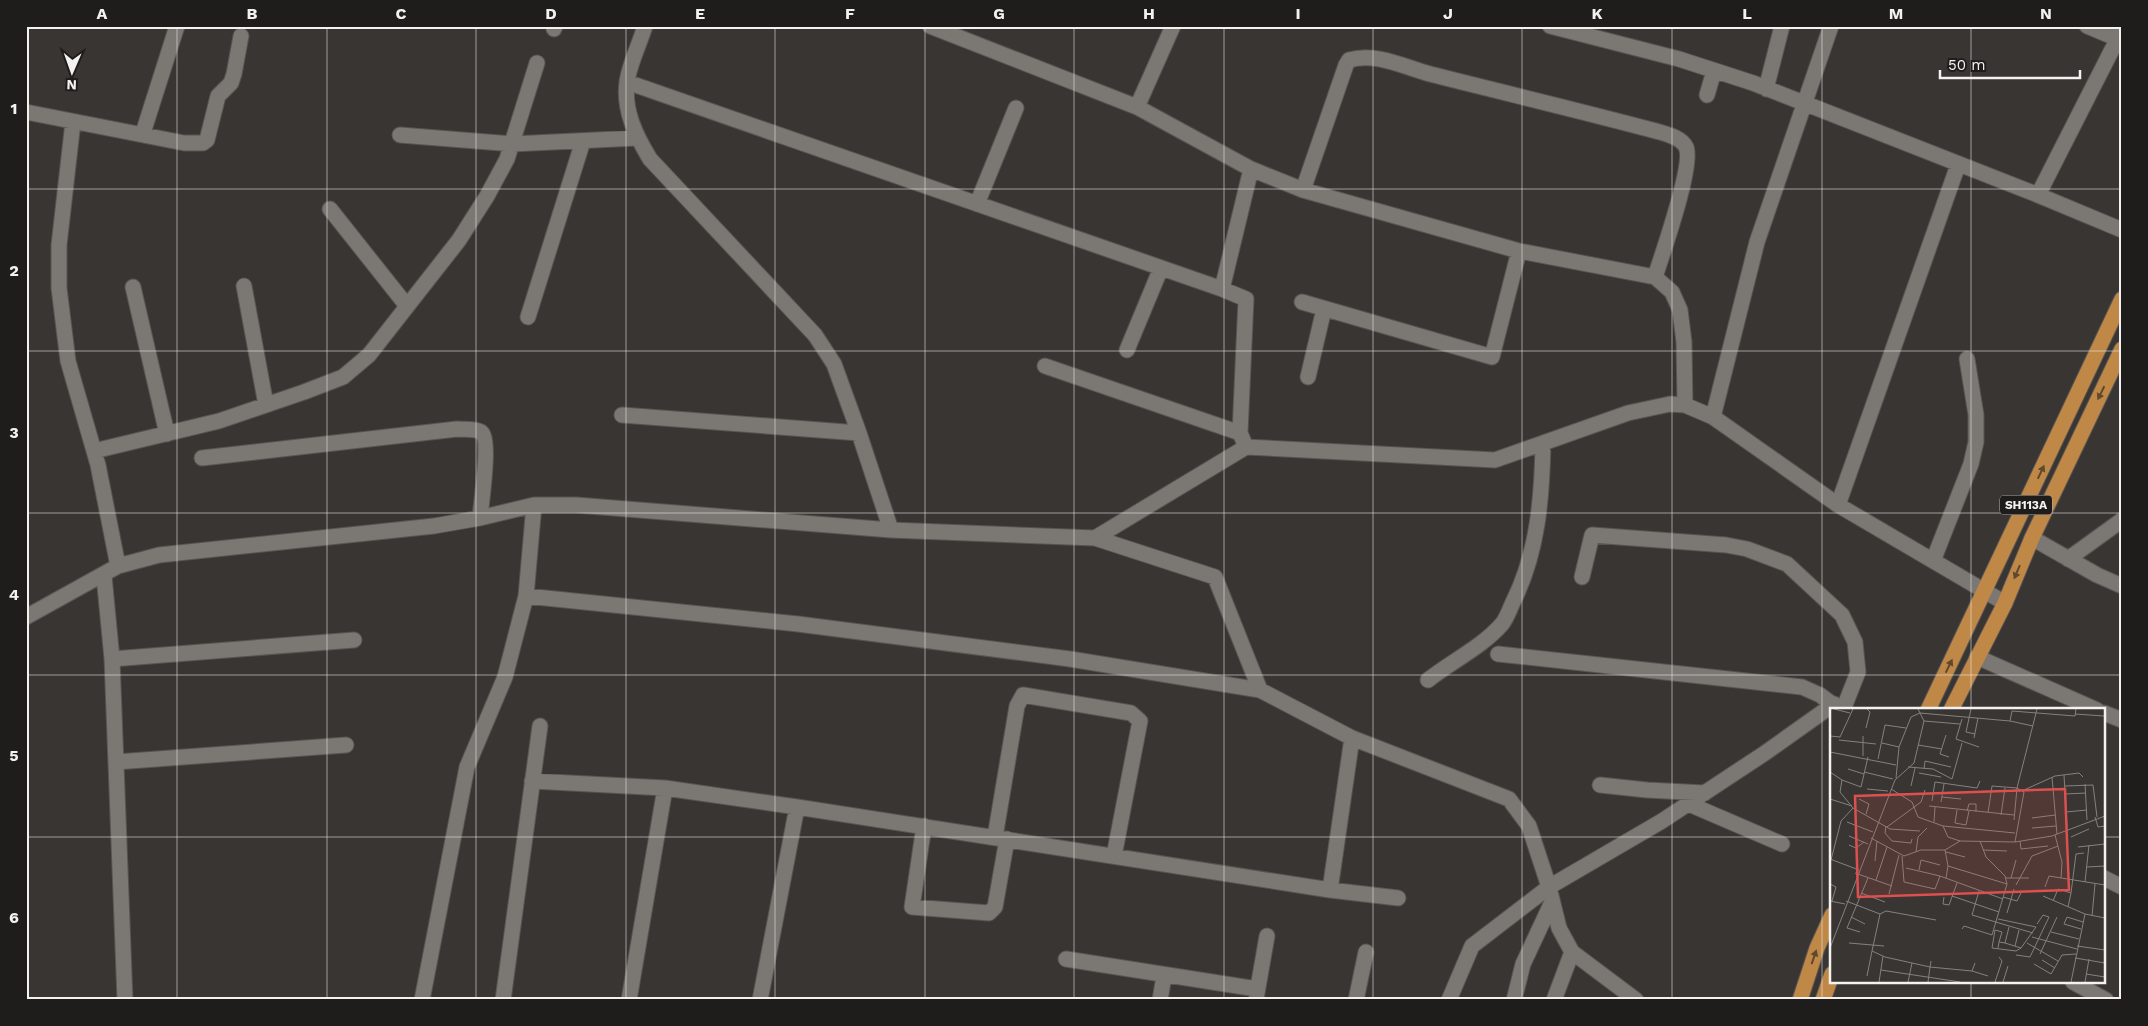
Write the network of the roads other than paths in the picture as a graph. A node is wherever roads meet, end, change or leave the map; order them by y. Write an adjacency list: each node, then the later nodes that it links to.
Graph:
1 (178, 26): 21 (street)
2 (645, 26): 13 (street)
3 (930, 26): 17 (street)
4 (1173, 26): 17 (street)
5 (1554, 26): 12 (street)
6 (1782, 26): 14 (street)
7 (1830, 26): 16 (street)
8 (2087, 26): 9 (street)
9 (2120, 34): 29 (street)
10 (241, 36): 21 (street)
11 (537, 63): 25 (street)
12 (1714, 71): 14 (street); 15 (street)
13 (627, 82): 23 (street); 30 (street)
14 (1766, 89): 16 (street)
15 (1707, 95)
16 (1804, 103): 26 (street); 52 (street)
17 (1137, 107): 27 (street)
18 (1016, 108): 30 (street)
19 (26, 112): 20 (street)
20 (72, 122): 21 (street); 57 (street)
21 (143, 133)
22 (400, 136): 25 (street)
23 (637, 138): 24 (street); 53 (street)
24 (583, 141): 25 (street); 43 (street)
25 (512, 144): 41 (street)
26 (1958, 165): 29 (street); 60 (street)
27 (1251, 169): 28 (street); 38 (street)
28 (1303, 190): 33 (street); 35 (street)
29 (2038, 195): 32 (street)
30 (977, 204): 34 (street)
31 (330, 209): 41 (street)
32 (2122, 230)
33 (1519, 251): 35 (street); 42 (street)
34 (1161, 268): 38 (street); 45 (street)
35 (1655, 277): 50 (street)
36 (244, 286): 49 (street)
37 (133, 287): 54 (street)
38 (1222, 290): 55 (street)
39 (2122, 299): 72 (main road, SH113A, one-way to 39)
40 (1302, 302): 42 (street)
41 (407, 306): 49 (street)
42 (1324, 309): 48 (street)
43 (528, 317)
44 (2122, 349): 65 (main road, SH113A, one-way to 65)
45 (1127, 350)
46 (1967, 359): 67 (street)
47 (1045, 366): 55 (street)
48 (1308, 377)
49 (266, 405): 54 (street)
50 (1685, 405): 52 (street); 56 (street)
51 (622, 415): 53 (street)
52 (1713, 417): 60 (street)
53 (859, 433): 63 (street)
54 (167, 434): 57 (street)
55 (1243, 440): 56 (street); 64 (street)
56 (1543, 443): 80 (street)
57 (94, 451): 68 (street)
58 (202, 458): 61 (street)
59 (534, 504): 61 (street); 63 (street); 73 (street)
60 (1838, 505): 67 (street)
61 (480, 518): 68 (street)
62 (2122, 520): 66 (street)
63 (891, 530): 64 (street)
64 (1095, 538): 81 (street)
65 (2032, 538): 66 (street); 74 (main road, SH113A, one-way to 74)
66 (2068, 559): 71 (street)
67 (1933, 562): 72 (street)
68 (118, 566): 69 (street)
69 (104, 576): 75 (street); 79 (street)
70 (1582, 577): 82 (street)
71 (2122, 586)
72 (1985, 592): 74 (street); 83 (main road, SH113A, one-way to 72)
73 (526, 596): 81 (street); 118 (street)
74 (2005, 603): 78 (main road, SH113A)
75 (26, 617)
76 (354, 640): 79 (street)
77 (1498, 654): 82 (street)
78 (1978, 657): 84 (main road, SH113A); 85 (street)
79 (112, 658): 92 (street)
80 (1428, 680)
81 (1260, 690): 90 (street)
82 (1839, 708)
83 (1929, 708)
84 (1952, 708)
85 (2093, 708)
86 (1830, 714): 96 (street)
87 (2106, 714): 88 (street)
88 (2122, 720)
89 (540, 726): 93 (street)
90 (1352, 738): 105 (street); 106 (street)
91 (346, 744): 92 (street)
92 (116, 762): 117 (street)
93 (532, 781): 95 (street); 119 (street)
94 (1600, 785): 96 (street)
95 (665, 788): 98 (street); 120 (street)
96 (1704, 793): 97 (street)
97 (1689, 804): 101 (street); 106 (street)
98 (797, 806): 99 (street); 121 (street)
99 (924, 826): 100 (street); 100 (street)
100 (1001, 838): 102 (street); 102 (street)
101 (1782, 844)
102 (1114, 856): 105 (street)
103 (2106, 879): 104 (street)
104 (2122, 887)
105 (1330, 890): 107 (street)
106 (1550, 894): 111 (street); 124 (street); 125 (street)
107 (1398, 898)
108 (1830, 919): 128 (main road, one-way to 108)
109 (1267, 936): 116 (street)
110 (1366, 952): 123 (street)
111 (1572, 952): 126 (street); 127 (street)
112 (1066, 959): 113 (street)
113 (1164, 976): 116 (street); 122 (street)
114 (1830, 980): 129 (main road)
115 (2077, 984): 130 (street)
116 (1256, 995)
117 (125, 1000)
118 (422, 1000)
119 (503, 1000)
120 (629, 1000)
121 (760, 1000)
122 (1160, 1000)
123 (1356, 1000)
124 (1449, 1000)
125 (1514, 1000)
126 (1554, 1000)
127 (1636, 1000)
128 (1800, 1000)
129 (1823, 1000)
130 (2106, 1000)

